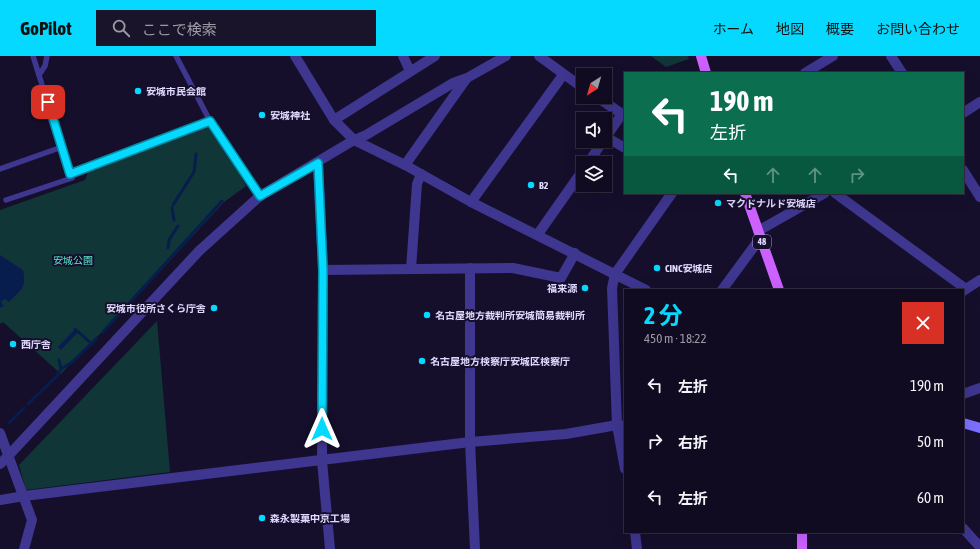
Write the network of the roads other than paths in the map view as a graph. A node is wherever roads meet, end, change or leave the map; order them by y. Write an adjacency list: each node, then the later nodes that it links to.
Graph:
1 (33, 56): 16 (lane)
2 (47, 56): 16 (lane)
3 (176, 56): 24 (lane)
4 (295, 56): 23 (street)
5 (403, 56): 12 (street)
6 (435, 56): 12 (street)
7 (506, 56): 18 (street)
8 (539, 56): 17 (street)
9 (701, 56): 13 (main road)
10 (833, 56): 14 (street)
11 (891, 56): 15 (street)
12 (410, 71): 23 (street)
13 (706, 72)
14 (807, 72)
15 (901, 72)
16 (39, 75): 28 (lane)
17 (564, 75): 19 (street); 44 (street)
18 (467, 78): 26 (street); 31 (street)
19 (576, 83)
20 (980, 102): 22 (street)
21 (607, 104): 25 (street)
22 (964, 111)
23 (334, 120): 26 (street)
24 (210, 121): 35 (lane); 41 (lane)
25 (612, 129)
26 (354, 140): 30 (street); 31 (street)
27 (612, 142): 29 (street)
28 (62, 147): 32 (lane); 35 (lane)
29 (624, 148)
30 (318, 163): 41 (street); 50 (street)
31 (405, 165): 34 (street)
32 (0, 169)
33 (964, 172): 42 (street)
34 (421, 174): 44 (street); 49 (street)
35 (72, 178): 43 (lane)
36 (576, 180): 45 (street)
37 (671, 194): 51 (street)
38 (746, 194): 46 (main road, 48)
39 (823, 194): 46 (street)
40 (836, 194): 56 (street)
41 (260, 196): 65 (street)
42 (980, 197)
43 (6, 200)
44 (471, 202): 45 (street)
45 (538, 234): 47 (street)
46 (760, 234): 54 (street); 55 (main road, 48)
47 (575, 252): 48 (street); 51 (street)
48 (470, 268): 49 (street); 64 (street)
49 (411, 269): 50 (street)
50 (323, 270): 67 (street)
51 (615, 274): 53 (street); 61 (street)
52 (980, 280): 57 (street)
53 (644, 289)
54 (723, 289)
55 (779, 289)
56 (963, 289)
57 (964, 290)
58 (980, 388): 59 (street)
59 (964, 394)
60 (964, 423): 62 (main road)
61 (621, 426): 64 (street); 66 (street)
62 (980, 428)
63 (0, 434): 65 (street)
64 (470, 442): 67 (street); 77 (street)
65 (9, 455): 68 (street); 69 (street)
66 (624, 458)
67 (322, 461): 69 (street); 76 (street)
68 (0, 464)
69 (24, 496): 70 (street); 75 (street)
70 (0, 500)
71 (964, 529): 74 (street)
72 (635, 533): 78 (street)
73 (802, 533): 79 (main road)
74 (980, 547)
75 (24, 549)
76 (330, 549)
77 (475, 549)
78 (637, 549)
79 (802, 549)

